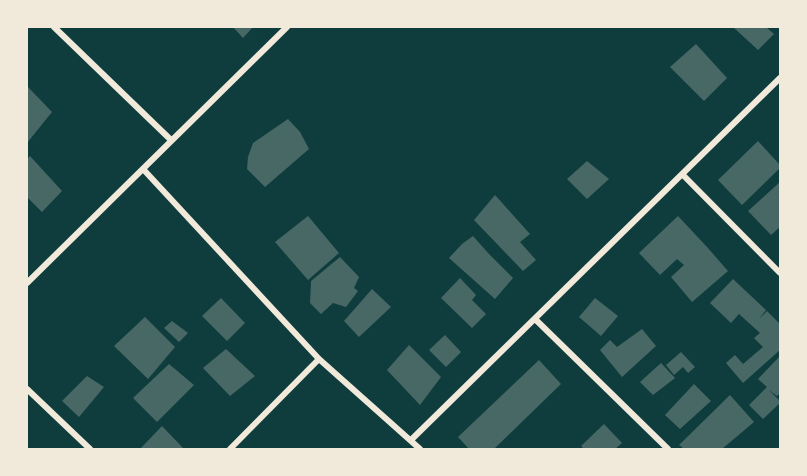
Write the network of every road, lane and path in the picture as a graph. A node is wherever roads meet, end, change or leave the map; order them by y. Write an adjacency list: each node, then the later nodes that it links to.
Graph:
1 (54, 27): 4 (street)
2 (287, 27): 4 (street)
3 (780, 78): 6 (street)
4 (171, 140): 5 (street)
5 (143, 169): 8 (street); 10 (street)
6 (682, 174): 7 (street); 9 (street)
7 (780, 273)
8 (27, 283)
9 (535, 319): 12 (street); 16 (street)
10 (319, 359): 12 (street); 14 (street)
11 (27, 389): 13 (street)
12 (411, 440): 15 (street)
13 (90, 449)
14 (230, 449)
15 (420, 449)
16 (668, 449)

